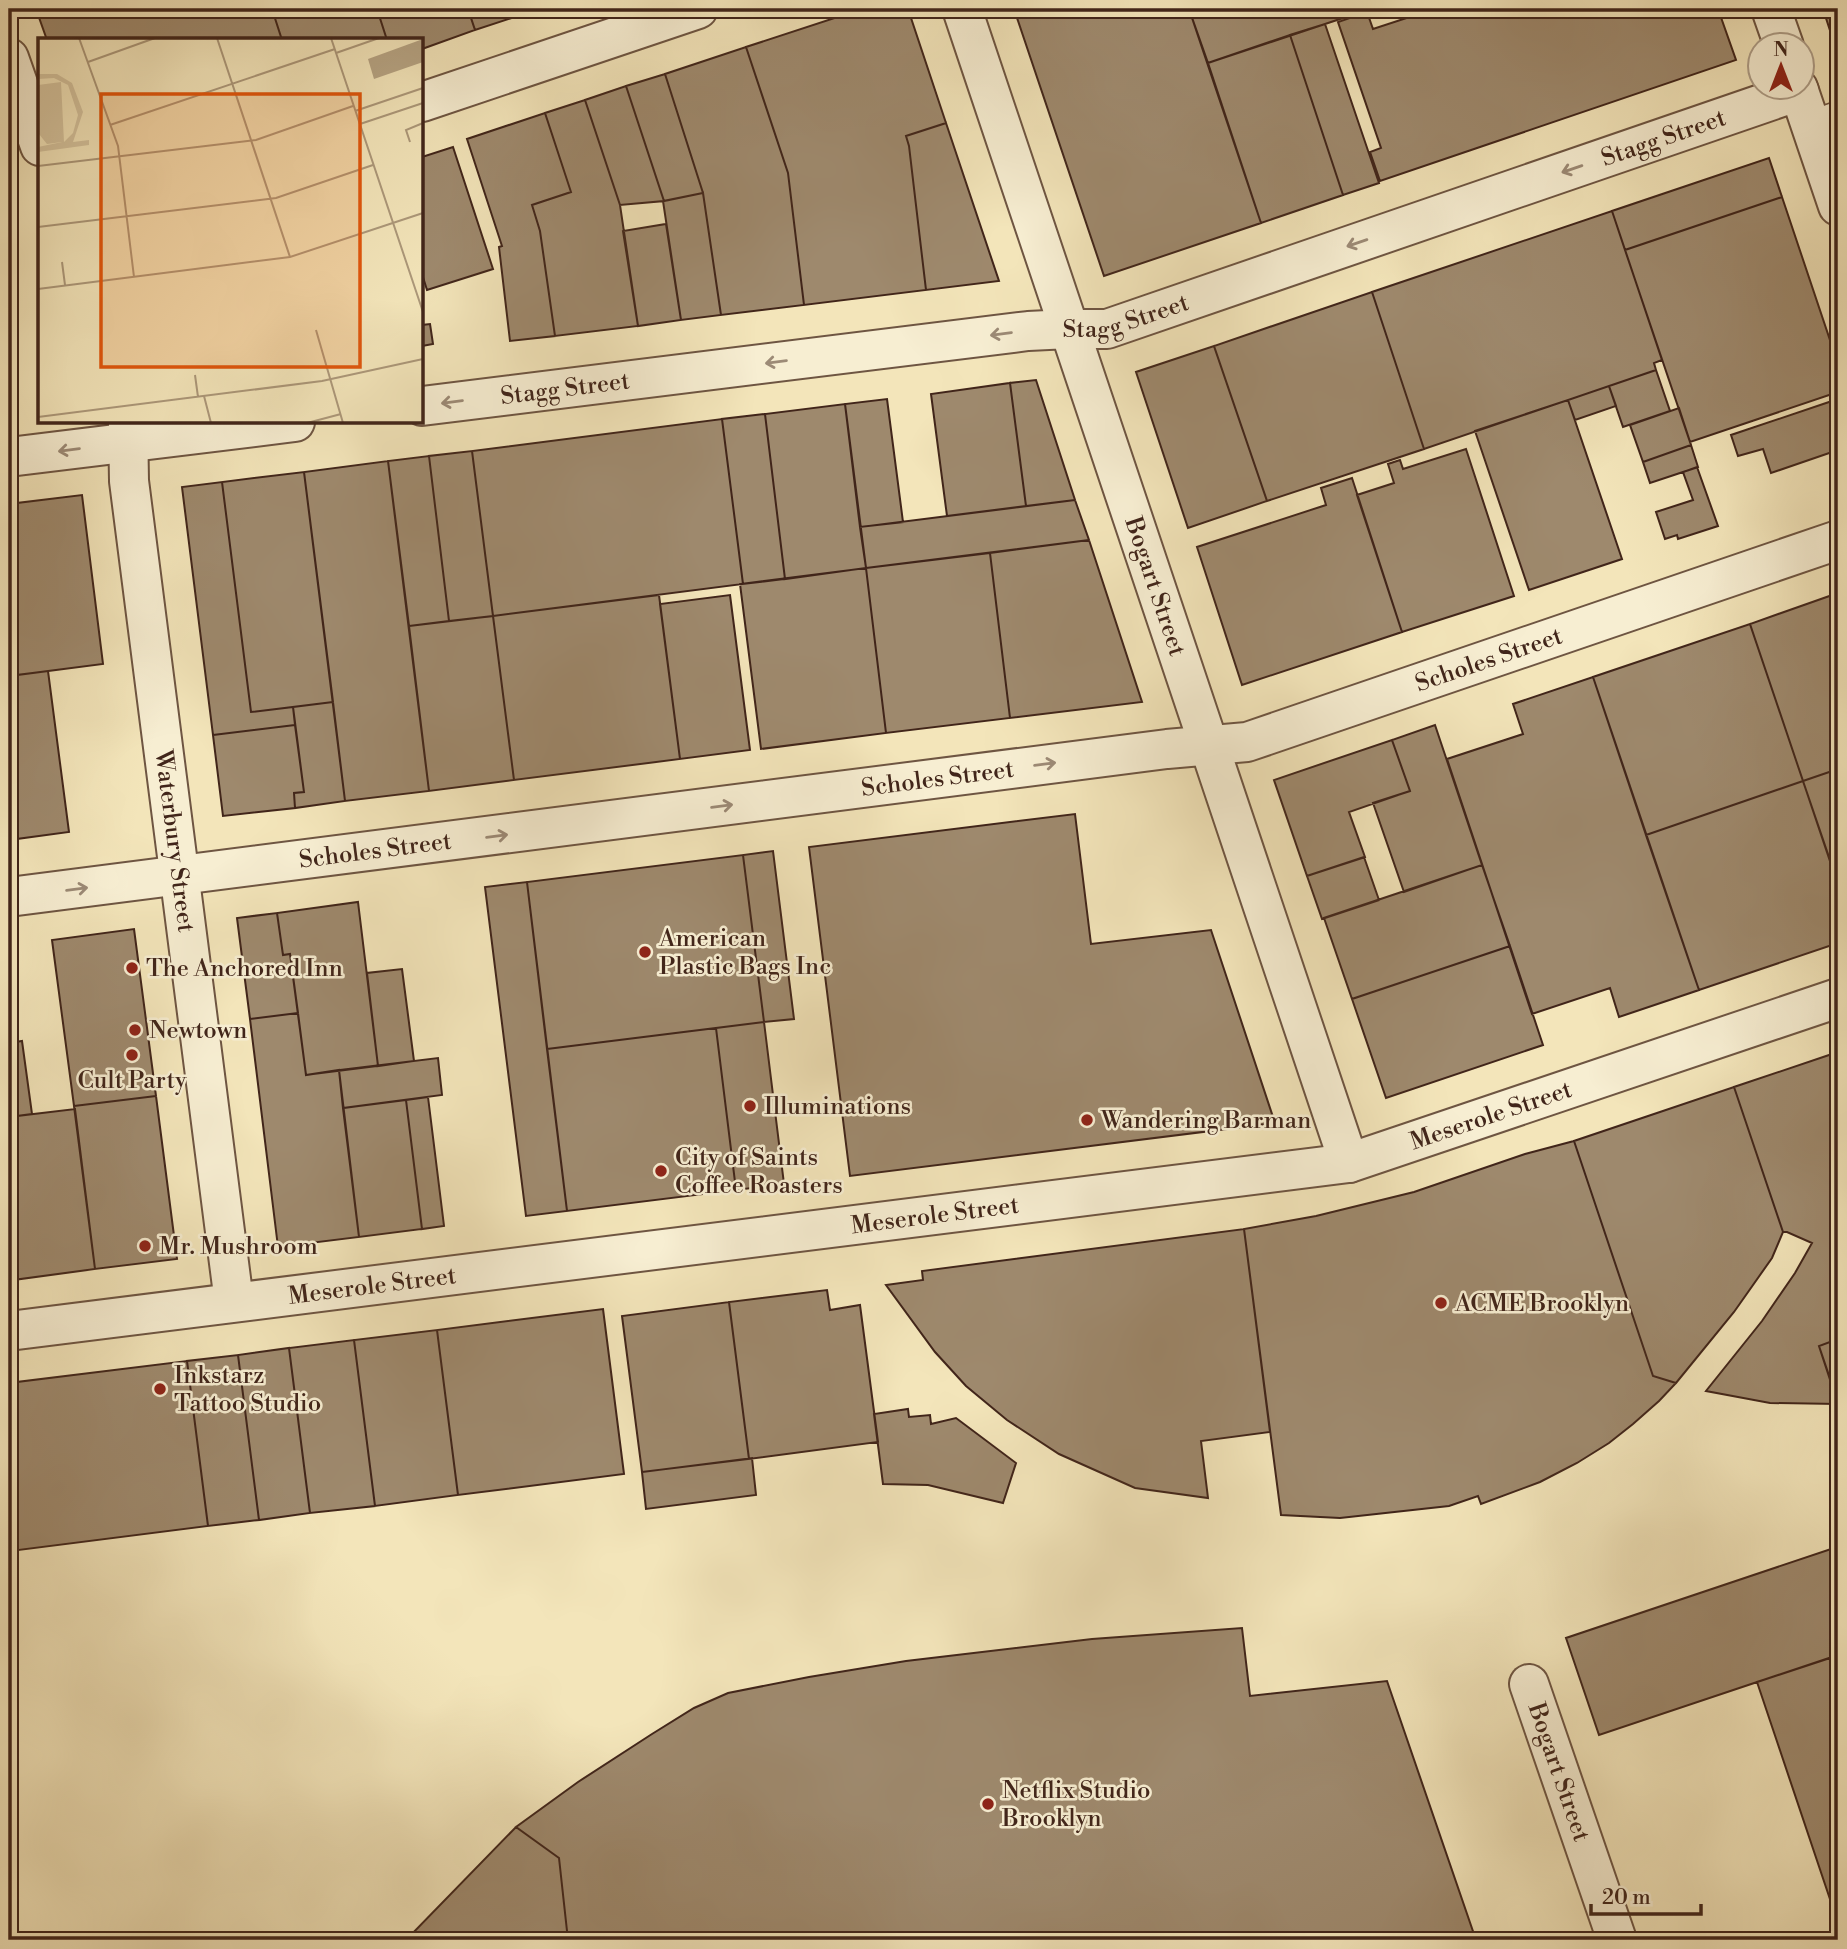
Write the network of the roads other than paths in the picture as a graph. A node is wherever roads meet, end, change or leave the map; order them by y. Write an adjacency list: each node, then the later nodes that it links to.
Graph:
1 (698, 9): 6 (street)
2 (962, 9): 10 (street, Bogart Street)
3 (1771, 9): 4 (street)
4 (1779, 32)
5 (9, 58): 8 (street)
6 (424, 101)
7 (1811, 104): 9 (street); 10 (street, Stagg Street, one-way to 10)
8 (38, 140)
9 (1838, 206)
10 (1069, 329): 11 (street, Stagg Street, one-way to 11); 16 (street, Bogart Street)
11 (424, 406)
12 (262, 424): 13 (street)
13 (128, 432): 14 (street, one-way to 14); 17 (street, Waterbury Street)
14 (9, 457)
15 (1838, 540): 16 (street, Scholes Street)
16 (1209, 745): 17 (street, Scholes Street, one-way to 16); 20 (street, Bogart Street)
17 (181, 876): 18 (street, Scholes Street, one-way to 17); 21 (street, Waterbury Street)
18 (9, 897)
19 (1838, 998): 20 (street, Meserole Street)
20 (1349, 1163): 21 (street, Meserole Street)
21 (234, 1302): 22 (street, Meserole Street)
22 (9, 1331)
23 (1529, 1684): 24 (street, Bogart Street)
24 (1617, 1940)

